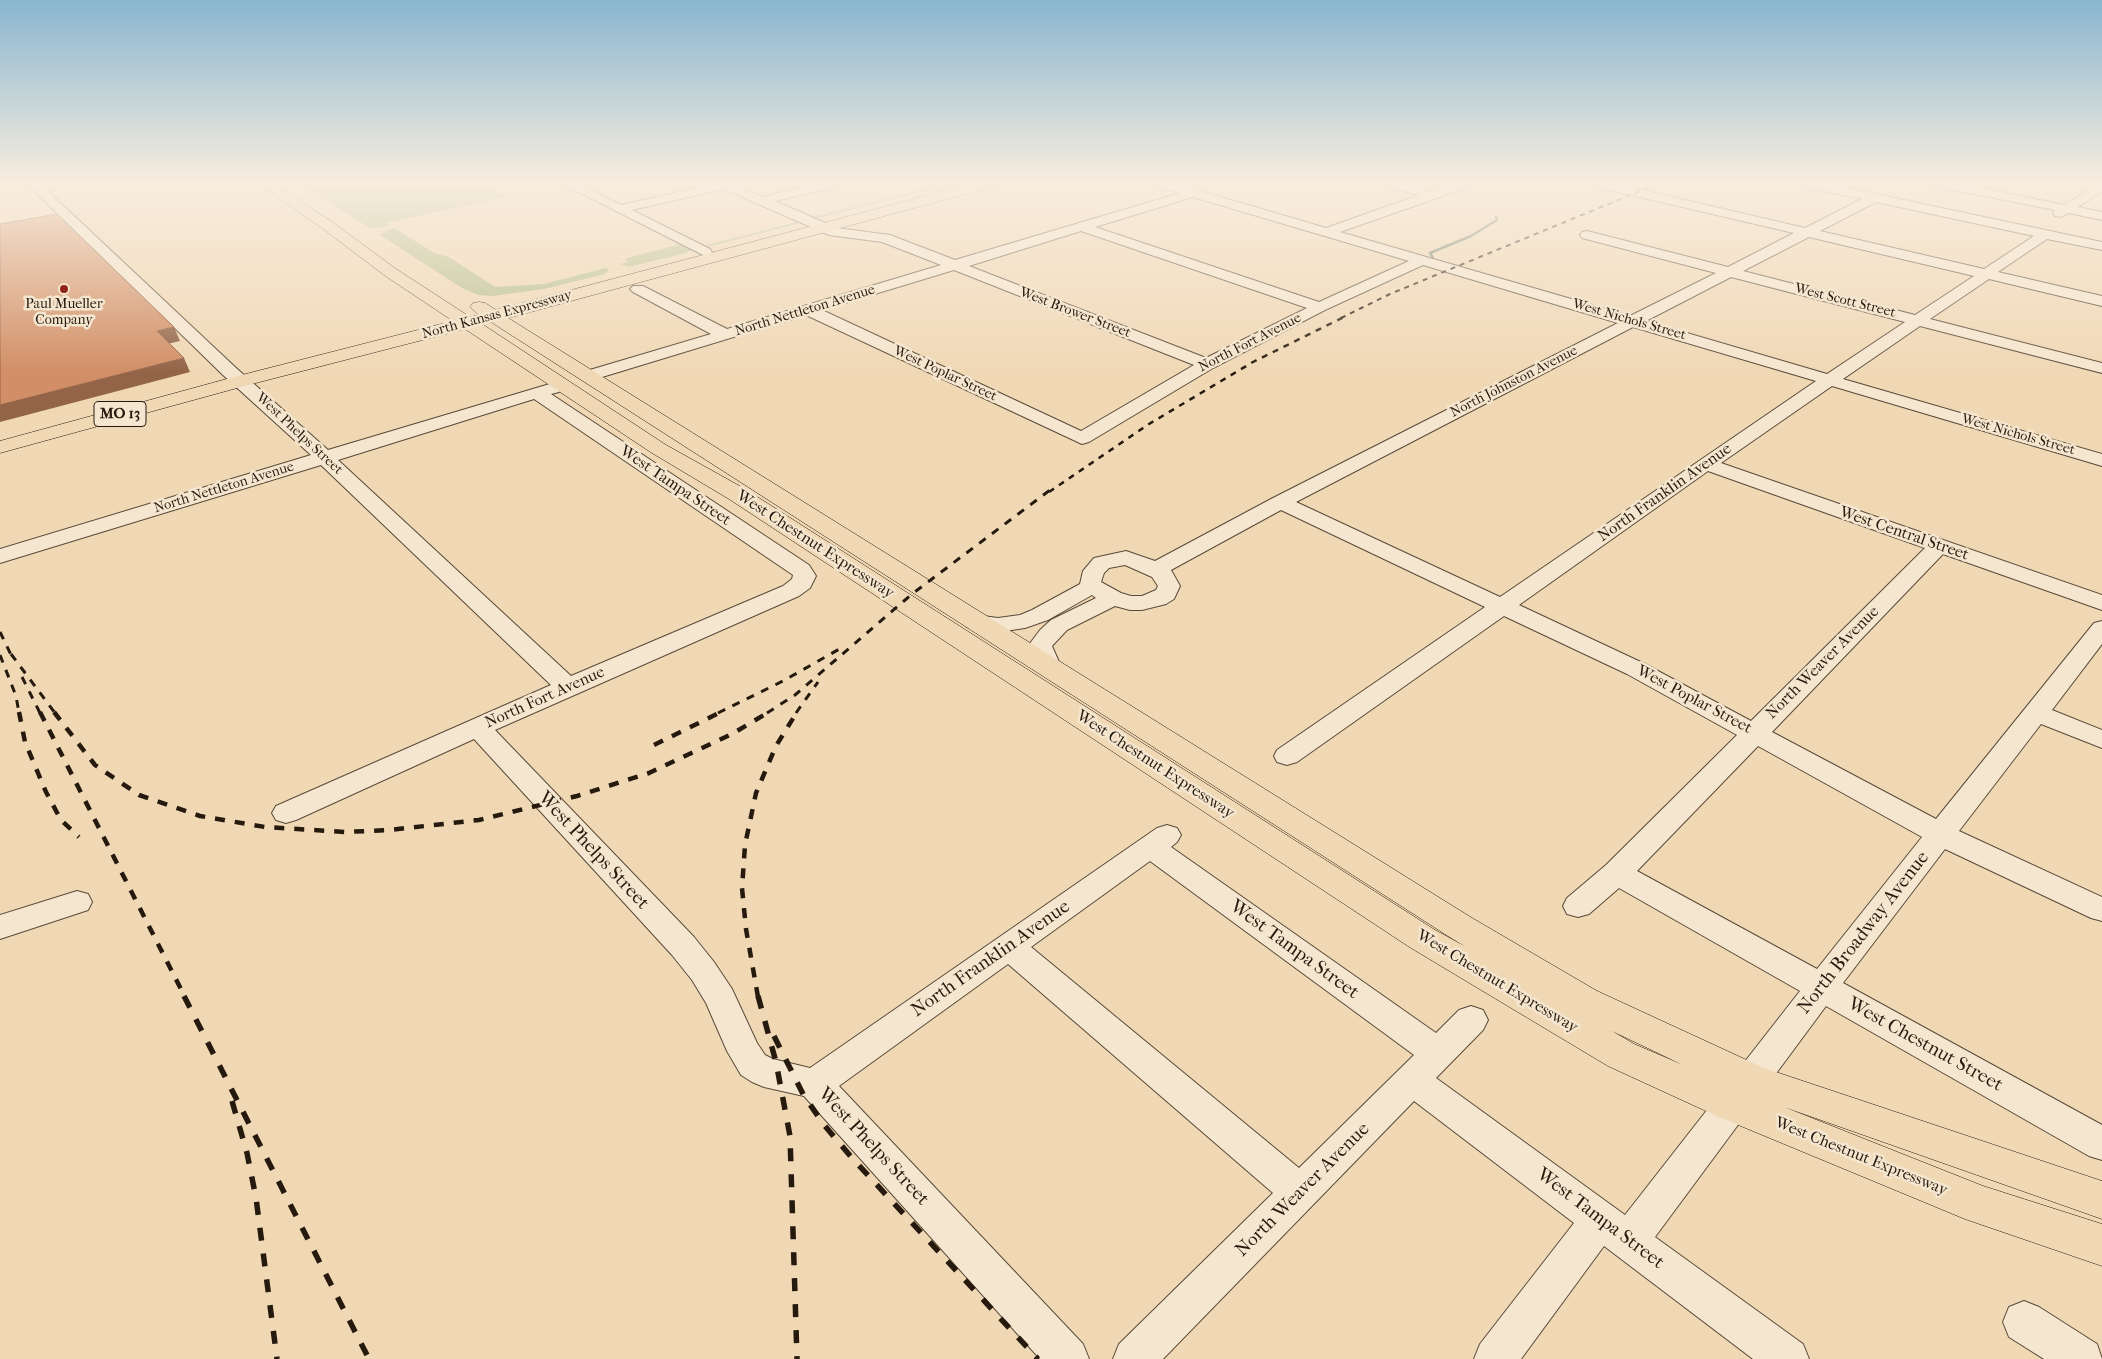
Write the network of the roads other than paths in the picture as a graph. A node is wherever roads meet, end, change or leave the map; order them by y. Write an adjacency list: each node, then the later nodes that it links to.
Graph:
1 (98, 245): 35 (street, West Phelps Street)
2 (354, 245): 21 (main road, West Chestnut Expressway)
3 (375, 245): 26 (main road, West Chestnut Expressway)
4 (692, 245): 15 (street)
5 (734, 245): 15 (main road, North Kansas Expressway / MO 13)
6 (749, 245): 23 (main road, North Kansas Expressway / MO 13)
7 (903, 245): 17 (street, West Brower Street)
8 (1022, 245): 17 (street, North Nettleton Avenue)
9 (1137, 245): 24 (street)
10 (1373, 245): 16 (street, West Nichols Street)
11 (1625, 245): 18 (street, West Scott Street)
12 (1781, 245): 18 (street, North Johnston Avenue)
13 (1865, 245): 19 (street)
14 (2022, 245): 19 (street, North Franklin Avenue)
15 (705, 252): 26 (main road, North Kansas Expressway / MO 13)
16 (1423, 260): 24 (street, North Fort Avenue); 28 (street, West Nichols Street)
17 (954, 266): 25 (street, North Nettleton Avenue); 33 (street, West Brower Street)
18 (1729, 271): 27 (street, West Scott Street); 28 (street, North Johnston Avenue)
19 (1986, 274): 22 (street); 27 (street, North Franklin Avenue)
20 (638, 289): 30 (street)
21 (429, 297): 26 (main road, West Chestnut Expressway); 29 (main road)
22 (2102, 301)
23 (534, 306): 26 (main road, North Kansas Expressway / MO 13); 31 (main road)
24 (1320, 307): 33 (street, North Fort Avenue)
25 (808, 310): 30 (street, North Nettleton Avenue); 39 (street, West Poplar Street)
26 (478, 317): 29 (main road, North Kansas Expressway / MO 13); 31 (main road, West Chestnut Expressway); 32 (main road, North Kansas Expressway / MO 13); 32 (main road); 37 (main road, West Chestnut Expressway)
27 (1917, 320): 34 (street, West Scott Street); 36 (street, North Franklin Avenue)
28 (1633, 321): 36 (street, West Nichols Street); 44 (street, North Johnston Avenue)
29 (416, 326): 35 (main road, North Kansas Expressway / MO 13)
30 (726, 335): 37 (street, North Nettleton Avenue)
31 (534, 342): 37 (main road, West Chestnut Expressway)
32 (380, 345): 35 (main road, North Kansas Expressway / MO 13)
33 (1206, 364): 39 (street, North Fort Avenue)
34 (2102, 368)
35 (237, 378): 38 (main road, North Kansas Expressway / MO 13); 40 (main road, North Kansas Expressway / MO 13); 41 (street, West Phelps Street)
36 (1830, 380): 42 (street, West Nichols Street); 43 (street, North Franklin Avenue)
37 (563, 385): 41 (street, North Nettleton Avenue); 48 (street, West Tampa Street); 53 (main road, West Chestnut Expressway); 77 (main road, West Chestnut Expressway)
38 (0, 438)
39 (1082, 438)
40 (0, 447)
41 (324, 457): 46 (street, North Nettleton Avenue); 56 (street, West Phelps Street)
42 (2102, 460)
43 (1706, 464): 45 (street, West Central Street); 52 (street, North Franklin Avenue)
44 (1280, 502): 47 (street, North Johnston Avenue); 52 (street, West Poplar Street)
45 (1939, 546): 51 (street, West Central Street); 59 (street, North Weaver Avenue)
46 (0, 556)
47 (1155, 570): 49 (street); 50 (street)
48 (802, 582): 56 (street, North Fort Avenue)
49 (1092, 586): 50 (street); 53 (street)
50 (1113, 598): 55 (street)
51 (2102, 603)
52 (1502, 605): 59 (street, West Poplar Street); 61 (street, North Franklin Avenue)
53 (975, 622): 55 (main road, West Chestnut Expressway)
54 (2102, 628): 57 (street, North Broadway Avenue)
55 (1050, 669): 75 (main road, West Chestnut Expressway)
56 (568, 687): 58 (street, North Fort Avenue)
57 (2035, 712): 60 (street); 63 (street, North Broadway Avenue)
58 (478, 728): 62 (street, North Fort Avenue); 76 (street, West Phelps Street)
59 (1754, 732): 63 (street, West Poplar Street); 65 (street, North Weaver Avenue)
60 (2102, 740)
61 (1287, 756)
62 (286, 813)
63 (1940, 834): 68 (street, West Poplar Street); 71 (street, North Broadway Avenue)
64 (1159, 841): 70 (street, North Franklin Avenue); 73 (street, West Tampa Street)
65 (1617, 873): 67 (street, North Weaver Avenue); 71 (street, West Chestnut Street)
66 (77, 902): 69 (street)
67 (1578, 906)
68 (2102, 910)
69 (0, 927)
70 (1009, 946): 76 (street, North Franklin Avenue); 79 (street)
71 (1822, 988): 75 (street, North Broadway Avenue); 78 (street, West Chestnut Street)
72 (1471, 1020): 73 (street, North Weaver Avenue)
73 (1438, 1053): 74 (street, North Weaver Avenue)
74 (1412, 1080): 79 (street, North Weaver Avenue); 81 (street, West Tampa Street)
75 (1752, 1080): 77 (street, North Broadway Avenue); 80 (main road, West Chestnut Expressway)
76 (815, 1084): 84 (street, West Phelps Street)
77 (1733, 1105): 81 (street, North Broadway Avenue); 82 (main road, West Chestnut Expressway)
78 (2102, 1144)
79 (1300, 1192): 85 (street, North Weaver Avenue)
80 (2102, 1200)
81 (1615, 1230): 86 (street, North Broadway Avenue); 87 (street, West Tampa Street)
82 (2102, 1245)
83 (2024, 1322): 88 (street)
84 (1068, 1359)
85 (1134, 1359)
86 (1494, 1359)
87 (1788, 1359)
88 (2082, 1359)

